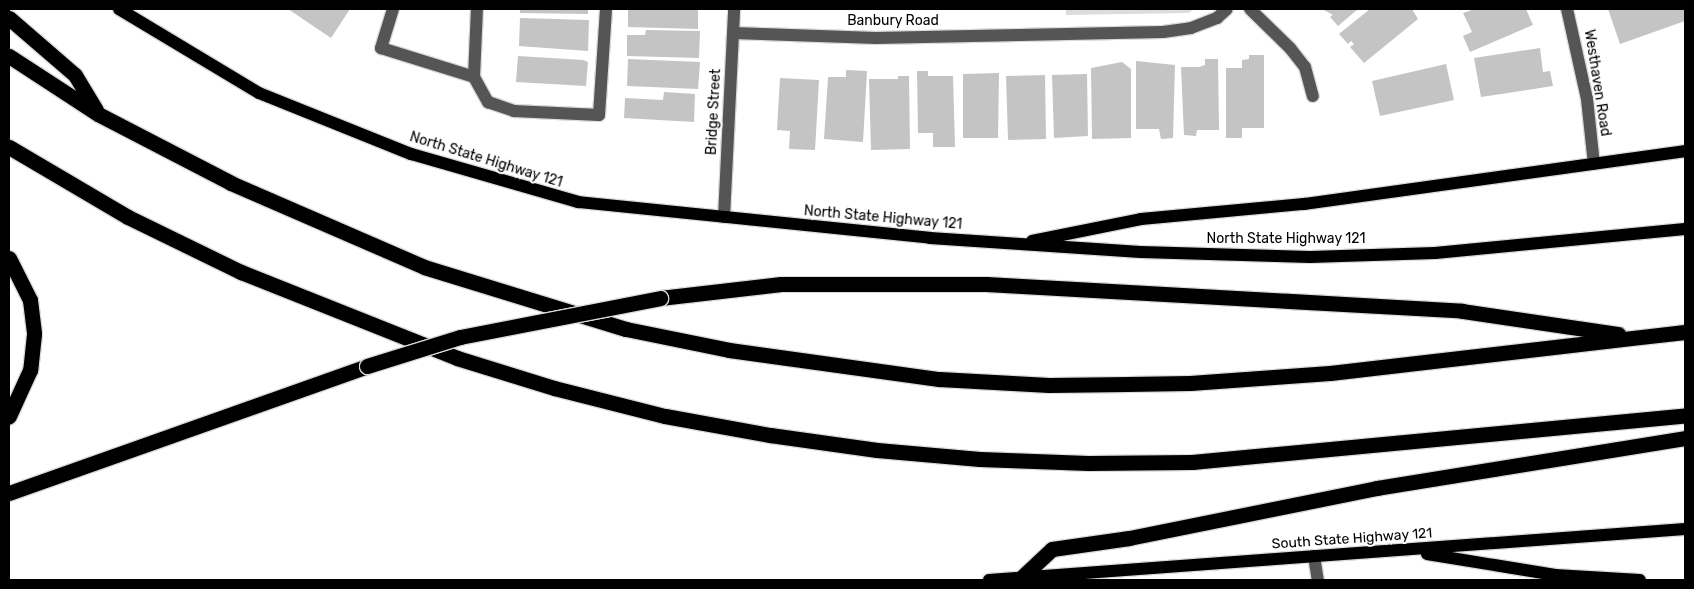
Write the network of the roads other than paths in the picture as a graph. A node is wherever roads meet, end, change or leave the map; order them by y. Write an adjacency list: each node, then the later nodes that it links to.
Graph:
1 (119, 9): 18 (main road, North State Highway 121)
2 (393, 9): 12 (street)
3 (477, 9): 12 (street)
4 (606, 9): 12 (street)
5 (734, 9): 10 (street, Bridge Street)
6 (1226, 9): 10 (street, Banbury Road)
7 (1250, 9): 13 (street)
8 (1567, 9): 17 (street, Westhaven Road)
9 (9, 18): 14 (highway)
10 (733, 33): 18 (street, Bridge Street)
11 (9, 56): 14 (highway)
12 (474, 77)
13 (1313, 96)
14 (98, 114): 23 (highway)
15 (9, 147): 24 (highway)
16 (1685, 151): 17 (main road)
17 (1594, 164): 20 (main road)
18 (724, 217): 20 (main road, North State Highway 121)
19 (1685, 229): 20 (main road, North State Highway 121)
20 (1015, 244)
21 (9, 258): 25 (highway)
22 (1685, 332): 23 (highway)
23 (1636, 337): 27 (highway, bridge)
24 (1685, 415)
25 (9, 416)
26 (1685, 438): 31 (highway)
27 (9, 493)
28 (1685, 529): 29 (main road, South State Highway 121)
29 (1407, 551): 30 (main road, South State Highway 121); 34 (main road)
30 (1314, 556): 31 (main road, South State Highway 121); 33 (street)
31 (1021, 578): 32 (main road, South State Highway 121)
32 (989, 580)
33 (1318, 580)
34 (1640, 580)

